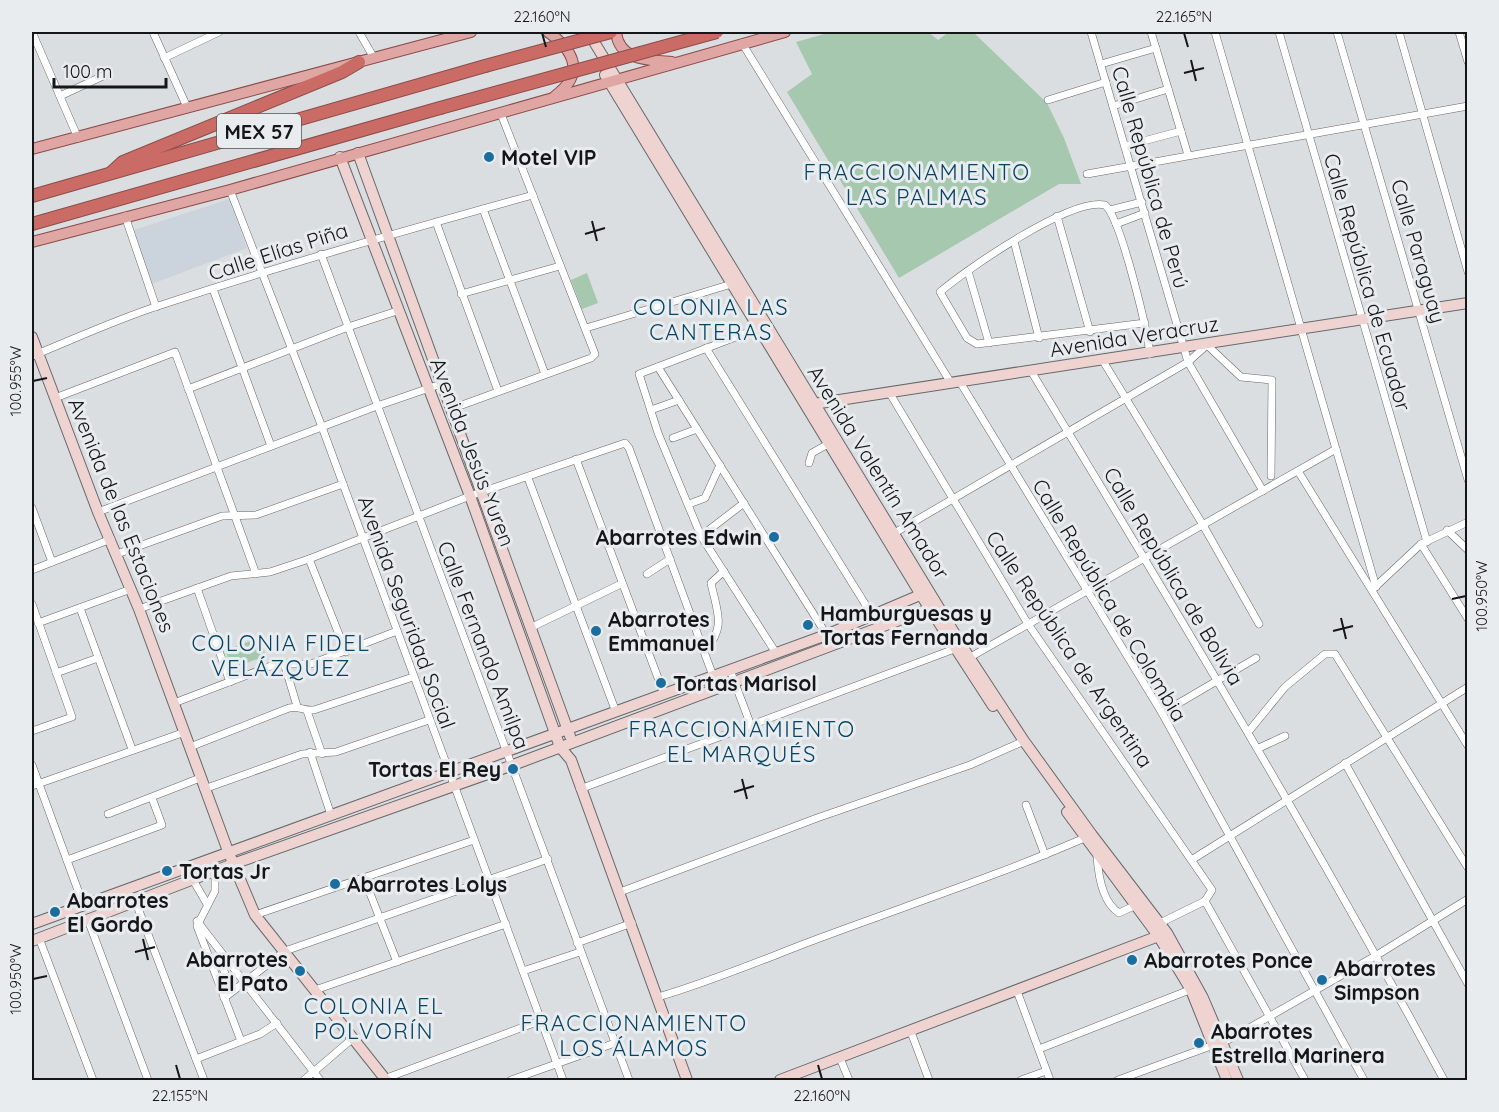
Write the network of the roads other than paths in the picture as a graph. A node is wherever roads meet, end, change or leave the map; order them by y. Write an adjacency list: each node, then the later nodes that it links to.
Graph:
1 (32, 32): 32 (street)
2 (153, 32): 22 (street)
3 (219, 32): 22 (street)
4 (359, 32): 23 (street)
5 (471, 32): 23 (main road)
6 (548, 32): 34 (main road)
7 (581, 32): 29 (street, Avenida Valentín Amador)
8 (588, 32): 29 (street, Avenida Valentín Amador)
9 (611, 32): 51 (highway, MEX 57, bridge)
10 (616, 32): 25 (main road)
11 (717, 32): 65 (highway, MEX 57, bridge)
12 (785, 32): 20 (main road)
13 (1092, 32): 27 (street, Calle República de Perú)
14 (1151, 32): 21 (street)
15 (1215, 32): 44 (street)
16 (1279, 32): 42 (street, Calle República de Ecuador)
17 (1337, 32): 40 (street, Calle Paraguay)
18 (1399, 32): 39 (street)
19 (1459, 32): 26 (street)
20 (742, 43): 25 (main road); 106 (street, Calle República de Colombia)
21 (1156, 48): 27 (street); 31 (street)
22 (164, 58): 37 (street)
23 (374, 58): 24 (main road)
24 (359, 62): 37 (main road); 51 (highway)
25 (677, 62): 29 (main road)
26 (1467, 62)
27 (1101, 64): 30 (street, Calle República de Perú)
28 (103, 76): 32 (street)
29 (613, 82): 34 (main road); 77 (street, Avenida Valentín Amador)
30 (1106, 82): 33 (street); 35 (street, Calle República de Perú)
31 (1168, 89): 35 (street); 41 (street)
32 (60, 96): 43 (street)
33 (1048, 100)
34 (547, 101): 38 (main road)
35 (1113, 106): 45 (street, Calle República de Perú)
36 (1467, 106): 39 (street)
37 (187, 107): 43 (main road)
38 (501, 114): 47 (main road); 57 (street)
39 (1423, 114): 40 (street); 74 (street)
40 (1365, 124): 42 (street); 83 (street, Calle Paraguay)
41 (1180, 131): 45 (street); 48 (street)
42 (1308, 134): 44 (street); 84 (street, Calle República de Ecuador)
43 (78, 138): 46 (main road)
44 (1247, 144): 48 (street); 89 (street)
45 (1125, 146): 50 (street, Calle República de Perú)
46 (32, 149)
47 (358, 153): 49 (main road); 67 (street, Avenida Jesús Yuren)
48 (1188, 155): 50 (street)
49 (340, 157): 53 (main road); 68 (street, Avenida Jesús Yuren)
50 (1131, 165): 52 (street); 58 (street, Calle República de Perú)
51 (111, 174): 56 (highway, MEX 57)
52 (1087, 174)
53 (282, 175): 54 (main road); 55 (main road)
54 (271, 187)
55 (230, 190): 62 (main road); 75 (street, Avenida Seguridad Social)
56 (32, 195)
57 (533, 195): 59 (street, Calle Elías Piña); 72 (street)
58 (1142, 202): 60 (street); 61 (street, Calle República de Perú)
59 (483, 209): 64 (street, Calle Elías Piña); 76 (street)
60 (1110, 210): 63 (street); 66 (street)
61 (1145, 213): 66 (street); 96 (street, Calle República de Perú)
62 (125, 216): 70 (main road); 81 (street)
63 (1057, 216): 69 (street); 90 (street)
64 (436, 222): 67 (street, Calle Elías Piña); 79 (street)
65 (32, 224)
66 (1116, 224): 85 (street)
67 (386, 236): 68 (street, Calle Elías Piña); 107 (street, Avenida Jesús Yuren)
68 (370, 240): 71 (street, Calle Elías Piña); 82 (street, Avenida Jesús Yuren)
69 (1014, 241): 73 (street); 92 (street)
70 (32, 242)
71 (321, 254): 75 (street, Calle Elías Piña); 86 (street, Calle Fernando Amilpa)
72 (560, 266): 76 (street); 88 (street)
73 (968, 271): 93 (street); 93 (street)
74 (1467, 272)
75 (262, 273): 78 (street, Calle Elías Piña); 97 (street, Avenida Seguridad Social)
76 (511, 279): 79 (street); 105 (street)
77 (736, 283): 87 (street, Avenida Valentín Amador); 88 (street)
78 (213, 290): 81 (street, Calle Elías Piña); 103 (street)
79 (461, 294): 110 (street)
80 (1467, 303): 83 (street, Avenida Veracruz)
81 (156, 307): 99 (street, Calle Elías Piña)
82 (397, 311): 86 (street); 109 (street, Avenida Jesús Yuren)
83 (1418, 311): 84 (street, Avenida Veracruz); 134 (street, Calle Paraguay)
84 (1361, 320): 89 (street, Avenida Veracruz); 153 (street, Calle República de Ecuador)
85 (1145, 323): 90 (street); 98 (street)
86 (348, 327): 97 (street); 116 (street, Calle Fernando Amilpa)
87 (762, 327): 95 (street); 115 (street, Avenida Valentín Amador)
88 (586, 328): 105 (street)
89 (1300, 329): 94 (street, Avenida Veracruz); 125 (street)
90 (1090, 332): 92 (street)
91 (32, 337): 99 (street, Avenida de las Estaciones)
92 (1040, 338): 93 (street)
93 (989, 343)
94 (1207, 345): 96 (street, Avenida Veracruz); 101 (street); 132 (street)
95 (705, 348): 102 (street); 175 (street)
96 (1184, 348): 98 (street, Avenida Veracruz); 101 (street, Calle República de Perú)
97 (291, 349): 103 (street); 119 (street, Avenida Seguridad Social)
98 (1150, 354): 100 (street, Avenida Veracruz)
99 (35, 355): 112 (street, Avenida de las Estaciones)
100 (1103, 361): 104 (street, Avenida Veracruz); 113 (street)
101 (1188, 362): 113 (street); 136 (street, Calle República de Perú)
102 (658, 367): 114 (street); 118 (street)
103 (242, 368): 108 (street); 124 (street)
104 (1031, 371): 106 (street, Avenida Veracruz); 121 (street, Calle República de Bolivia)
105 (545, 374): 110 (street)
106 (956, 382): 111 (street, Avenida Veracruz); 129 (street, Calle República de Colombia)
107 (441, 384): 109 (street); 117 (street, Avenida Jesús Yuren)
108 (188, 389): 112 (street); 130 (street)
109 (428, 389): 116 (street); 138 (street, Avenida Jesús Yuren)
110 (498, 392): 117 (street)
111 (889, 392): 115 (street, Avenida Veracruz); 139 (street, Calle República de Argentina)
112 (55, 398): 143 (street, Avenida de las Estaciones)
113 (1127, 399): 121 (street); 147 (street)
114 (679, 400): 118 (street); 120 (street)
115 (809, 404): 123 (street, Avenida Valentín Amador); 150 (street, Avenida Valentín Amador)
116 (377, 406): 119 (street); 145 (street, Calle Fernando Amilpa)
117 (451, 409): 137 (street, Avenida Jesús Yuren)
118 (651, 410): 140 (street)
119 (322, 427): 124 (street); 135 (street, Avenida Seguridad Social)
120 (697, 429): 122 (street); 128 (street)
121 (1068, 431): 129 (street); 156 (street, Calle República de Bolivia)
122 (673, 438)
123 (828, 444): 127 (street); 150 (street, Avenida Valentín Amador)
124 (271, 446): 130 (street)
125 (1336, 449): 131 (street); 166 (street)
126 (576, 459): 133 (street); 158 (street); 164 (street)
127 (809, 463)
128 (720, 465): 140 (street); 141 (street)
129 (1009, 466): 139 (street); 168 (street, Calle República de Colombia)
130 (217, 467): 143 (street); 144 (street)
131 (1298, 471): 136 (street); 166 (street)
132 (1271, 476)
133 (528, 478): 137 (street); 171 (street)
134 (1467, 480)
135 (343, 484): 144 (street); 152 (street, Avenida Seguridad Social)
136 (1263, 491): 147 (street)
137 (482, 493): 138 (street); 180 (street, Avenida Jesús Yuren)
138 (470, 496): 145 (street); 213 (street, Avenida Jesús Yuren)
139 (954, 501): 150 (street); 178 (street, Calle República de Argentina)
140 (689, 504): 149 (street)
141 (744, 504): 149 (street); 182 (street)
142 (32, 508): 159 (street)
143 (98, 512): 151 (street, Avenida de las Estaciones)
144 (235, 515): 155 (street); 162 (street)
145 (418, 518): 152 (street); 224 (street, Calle Fernando Amilpa)
146 (1467, 522): 148 (street)
147 (1203, 525): 156 (street); 179 (street)
148 (1448, 530): 153 (street); 154 (street)
149 (701, 536): 161 (street)
150 (890, 536): 169 (street, Avenida Valentín Amador)
151 (111, 539): 155 (street, Avenida de las Estaciones); 159 (street)
152 (363, 539): 157 (street); 181 (street, Avenida Seguridad Social)
153 (1424, 543): 166 (street); 176 (street, Calle República de Ecuador)
154 (1467, 550)
155 (117, 554): 167 (street, Avenida de las Estaciones)
156 (1144, 556): 168 (street); 196 (street, Calle República de Bolivia)
157 (309, 559): 162 (street); 186 (street)
158 (670, 559): 163 (street); 185 (street)
159 (52, 562): 160 (street)
160 (32, 570)
161 (724, 571): 185 (street); 187 (street)
162 (256, 574): 165 (street)
163 (647, 574)
164 (621, 584): 171 (street); 200 (street)
165 (197, 588): 174 (street); 198 (street)
166 (1374, 588): 201 (street)
167 (131, 589): 173 (street); 174 (street, Avenida de las Estaciones)
168 (1086, 590): 178 (street); 206 (street, Calle República de Colombia)
169 (925, 593): 172 (street, Avenida Valentín Amador); 175 (street)
170 (32, 604): 177 (street)
171 (577, 607): 180 (street); 205 (street)
172 (934, 607): 183 (street); 184 (street, Avenida Valentín Amador)
173 (80, 608): 177 (street); 188 (street)
174 (139, 609): 202 (street, Avenida de las Estaciones)
175 (872, 615): 182 (street)
176 (1467, 619)
177 (38, 623): 193 (street)
178 (1028, 624): 190 (street); 247 (street, Calle República de Argentina)
179 (1259, 624)
180 (532, 627): 209 (street, Avenida Jesús Yuren)
181 (397, 631): 186 (street); 195 (street, Avenida Seguridad Social)
182 (826, 635): 183 (street); 187 (street)
183 (833, 645): 197 (street)
184 (958, 647): 190 (street, Avenida Valentín Amador); 208 (street)
185 (704, 651): 194 (street)
186 (346, 652): 191 (street)
187 (776, 653): 192 (street)
188 (98, 658): 193 (street); 222 (street)
189 (1256, 658): 196 (street)
190 (966, 659): 216 (street, Avenida Valentín Amador)
191 (284, 663): 198 (street); 203 (street)
192 (730, 670): 194 (street); 197 (street)
193 (56, 673): 210 (street)
194 (713, 676): 200 (street)
195 (413, 677): 204 (street); 207 (street, Avenida Seguridad Social)
196 (1218, 679): 206 (street); 211 (street, Calle República de Bolivia)
197 (735, 681): 208 (street); 217 (street)
198 (230, 682): 202 (street)
199 (1467, 687): 201 (street)
200 (664, 694): 205 (street)
201 (1440, 702): 215 (street); 218 (street)
202 (174, 703): 212 (street, Avenida de las Estaciones)
203 (297, 706): 204 (street); 219 (street)
204 (307, 711): 225 (street)
205 (616, 712): 209 (street)
206 (1161, 713): 242 (street, Calle República de Colombia)
207 (429, 720): 225 (street); 230 (street, Avenida Seguridad Social)
208 (750, 723): 235 (street)
209 (568, 729): 213 (street); 217 (street, Avenida Jesús Yuren)
210 (32, 731)
211 (1249, 731): 215 (street); 221 (street, Calle República de Bolivia)
212 (185, 732): 219 (street, Avenida de las Estaciones); 222 (street)
213 (555, 734): 220 (street, Avenida Jesús Yuren); 224 (street)
214 (1285, 736): 221 (street)
215 (1384, 737): 227 (street); 251 (street)
216 (1022, 742): 241 (street, Avenida Valentín Amador); 256 (street)
217 (572, 743): 220 (street); 226 (street, Avenida Jesús Yuren)
218 (1467, 746)
219 (190, 747): 231 (street, Avenida de las Estaciones)
220 (560, 747): 226 (street, Avenida Jesús Yuren); 229 (street)
221 (1259, 748): 237 (street, Calle República de Bolivia)
222 (132, 749): 232 (street)
223 (310, 752): 225 (street); 234 (street); 240 (street)
224 (507, 752): 229 (street, Calle Fernando Amilpa); 230 (street)
225 (322, 754)
226 (571, 760): 235 (street, Avenida Jesús Yuren)
227 (1345, 763): 237 (street); 267 (street)
228 (32, 765): 232 (street)
229 (513, 765): 233 (street); 248 (street, Calle Fernando Amilpa)
230 (448, 772): 233 (street, Avenida Seguridad Social); 240 (street)
231 (200, 778): 234 (street, Avenida de las Estaciones); 236 (street)
232 (35, 785): 249 (street)
233 (454, 786): 243 (street, Avenida Seguridad Social); 250 (street)
234 (204, 789): 244 (street, Avenida de las Estaciones)
235 (580, 789): 256 (street, Avenida Jesús Yuren)
236 (152, 798): 239 (street); 249 (street)
237 (1286, 799): 242 (street); 277 (street, Calle República de Bolivia)
238 (1026, 805): 245 (street)
239 (108, 814)
240 (331, 815): 244 (street)
241 (1088, 836): 245 (street); 246 (street, Avenida Valentín Amador); 271 (street, Avenida Valentín Amador)
242 (1231, 836): 247 (street); 287 (street, Calle República de Colombia)
243 (474, 840): 253 (street); 255 (street, Avenida Seguridad Social)
244 (228, 851): 250 (street, Avenida de las Estaciones); 260 (street)
245 (1046, 855): 289 (street)
246 (1097, 855): 262 (street, Avenida Valentín Amador); 262 (street)
247 (1192, 858): 258 (street, Calle República de Argentina)
248 (548, 859): 255 (street); 274 (street, Calle Fernando Amilpa)
249 (67, 860): 260 (street)
250 (233, 864): 252 (street); 263 (street, Avenida de las Estaciones)
251 (1467, 868)
252 (215, 871): 254 (street); 261 (street)
253 (364, 878): 263 (street); 264 (street)
254 (193, 880): 259 (street); 261 (street)
255 (489, 880): 264 (street); 270 (street, Avenida Seguridad Social)
256 (620, 891): 268 (street, Avenida Jesús Yuren)
257 (1467, 899): 267 (street)
258 (1205, 900): 271 (street); 291 (street)
259 (136, 903): 265 (street); 301 (street)
260 (83, 904): 269 (street)
261 (207, 904): 266 (street)
262 (1134, 906): 271 (street, Avenida Valentín Amador)
263 (255, 915): 275 (street, Avenida de las Estaciones)
264 (380, 919): 275 (street); 279 (street)
265 (88, 920): 273 (street); 307 (street)
266 (197, 921): 278 (street); 280 (street)
267 (1431, 921): 277 (street); 283 (street)
268 (632, 923): 274 (street); 289 (street, Avenida Jesús Yuren)
269 (32, 924)
270 (506, 924): 279 (street); 281 (street, Avenida Seguridad Social)
271 (1157, 924): 272 (street, Avenida Valentín Amador)
272 (1163, 935): 284 (street, Avenida Valentín Amador); 286 (street)
273 (35, 940): 306 (street)
274 (577, 943): 276 (street, Calle Fernando Amilpa)
275 (285, 951): 282 (street); 285 (street, Avenida de las Estaciones)
276 (580, 952): 281 (street); 297 (street, Calle Fernando Amilpa)
277 (1377, 955): 287 (street); 326 (street, Calle República de Bolivia)
278 (223, 959): 280 (street); 282 (street); 288 (street)
279 (397, 962): 285 (street)
280 (210, 964): 290 (street)
281 (523, 971): 292 (street, Avenida Seguridad Social)
282 (244, 981): 288 (street); 293 (street)
283 (1467, 984)
284 (1194, 989): 298 (street, Avenida Valentín Amador); 299 (street)
285 (315, 990): 295 (street, Avenida de las Estaciones)
286 (1017, 991): 294 (street); 299 (street)
287 (1313, 991): 291 (street); 325 (street, Calle República de Colombia)
288 (232, 992): 290 (street)
289 (658, 997): 315 (street, Avenida Jesús Yuren)
290 (224, 998): 296 (street)
291 (1269, 1016): 298 (street); 324 (street)
292 (542, 1020): 302 (street, Avenida Seguridad Social); 311 (street)
293 (277, 1023): 296 (street); 304 (street)
294 (911, 1032): 300 (street); 318 (street)
295 (352, 1040): 304 (street); 311 (street, Avenida de las Estaciones)
296 (241, 1041): 301 (street)
297 (615, 1043): 302 (street); 314 (street, Calle Fernando Amilpa)
298 (1218, 1044): 321 (street); 322 (street, Avenida Valentín Amador); 323 (street, Avenida Valentín Amador)
299 (1039, 1049): 303 (street)
300 (840, 1058): 305 (street); 317 (street)
301 (196, 1059): 308 (street)
302 (558, 1064): 312 (street); 313 (street, Avenida Seguridad Social)
303 (1046, 1071): 319 (street); 320 (street)
304 (313, 1072): 309 (street); 310 (street)
305 (805, 1076): 316 (street)
306 (93, 1080)
307 (148, 1080)
308 (204, 1080)
309 (304, 1080)
310 (320, 1080)
311 (385, 1080)
312 (511, 1080)
313 (563, 1080)
314 (629, 1080)
315 (687, 1080)
316 (780, 1080)
317 (849, 1080)
318 (929, 1080)
319 (1021, 1080)
320 (1050, 1080)
321 (1118, 1080)
322 (1227, 1080)
323 (1238, 1080)
324 (1305, 1080)
325 (1364, 1080)
326 (1444, 1080)

